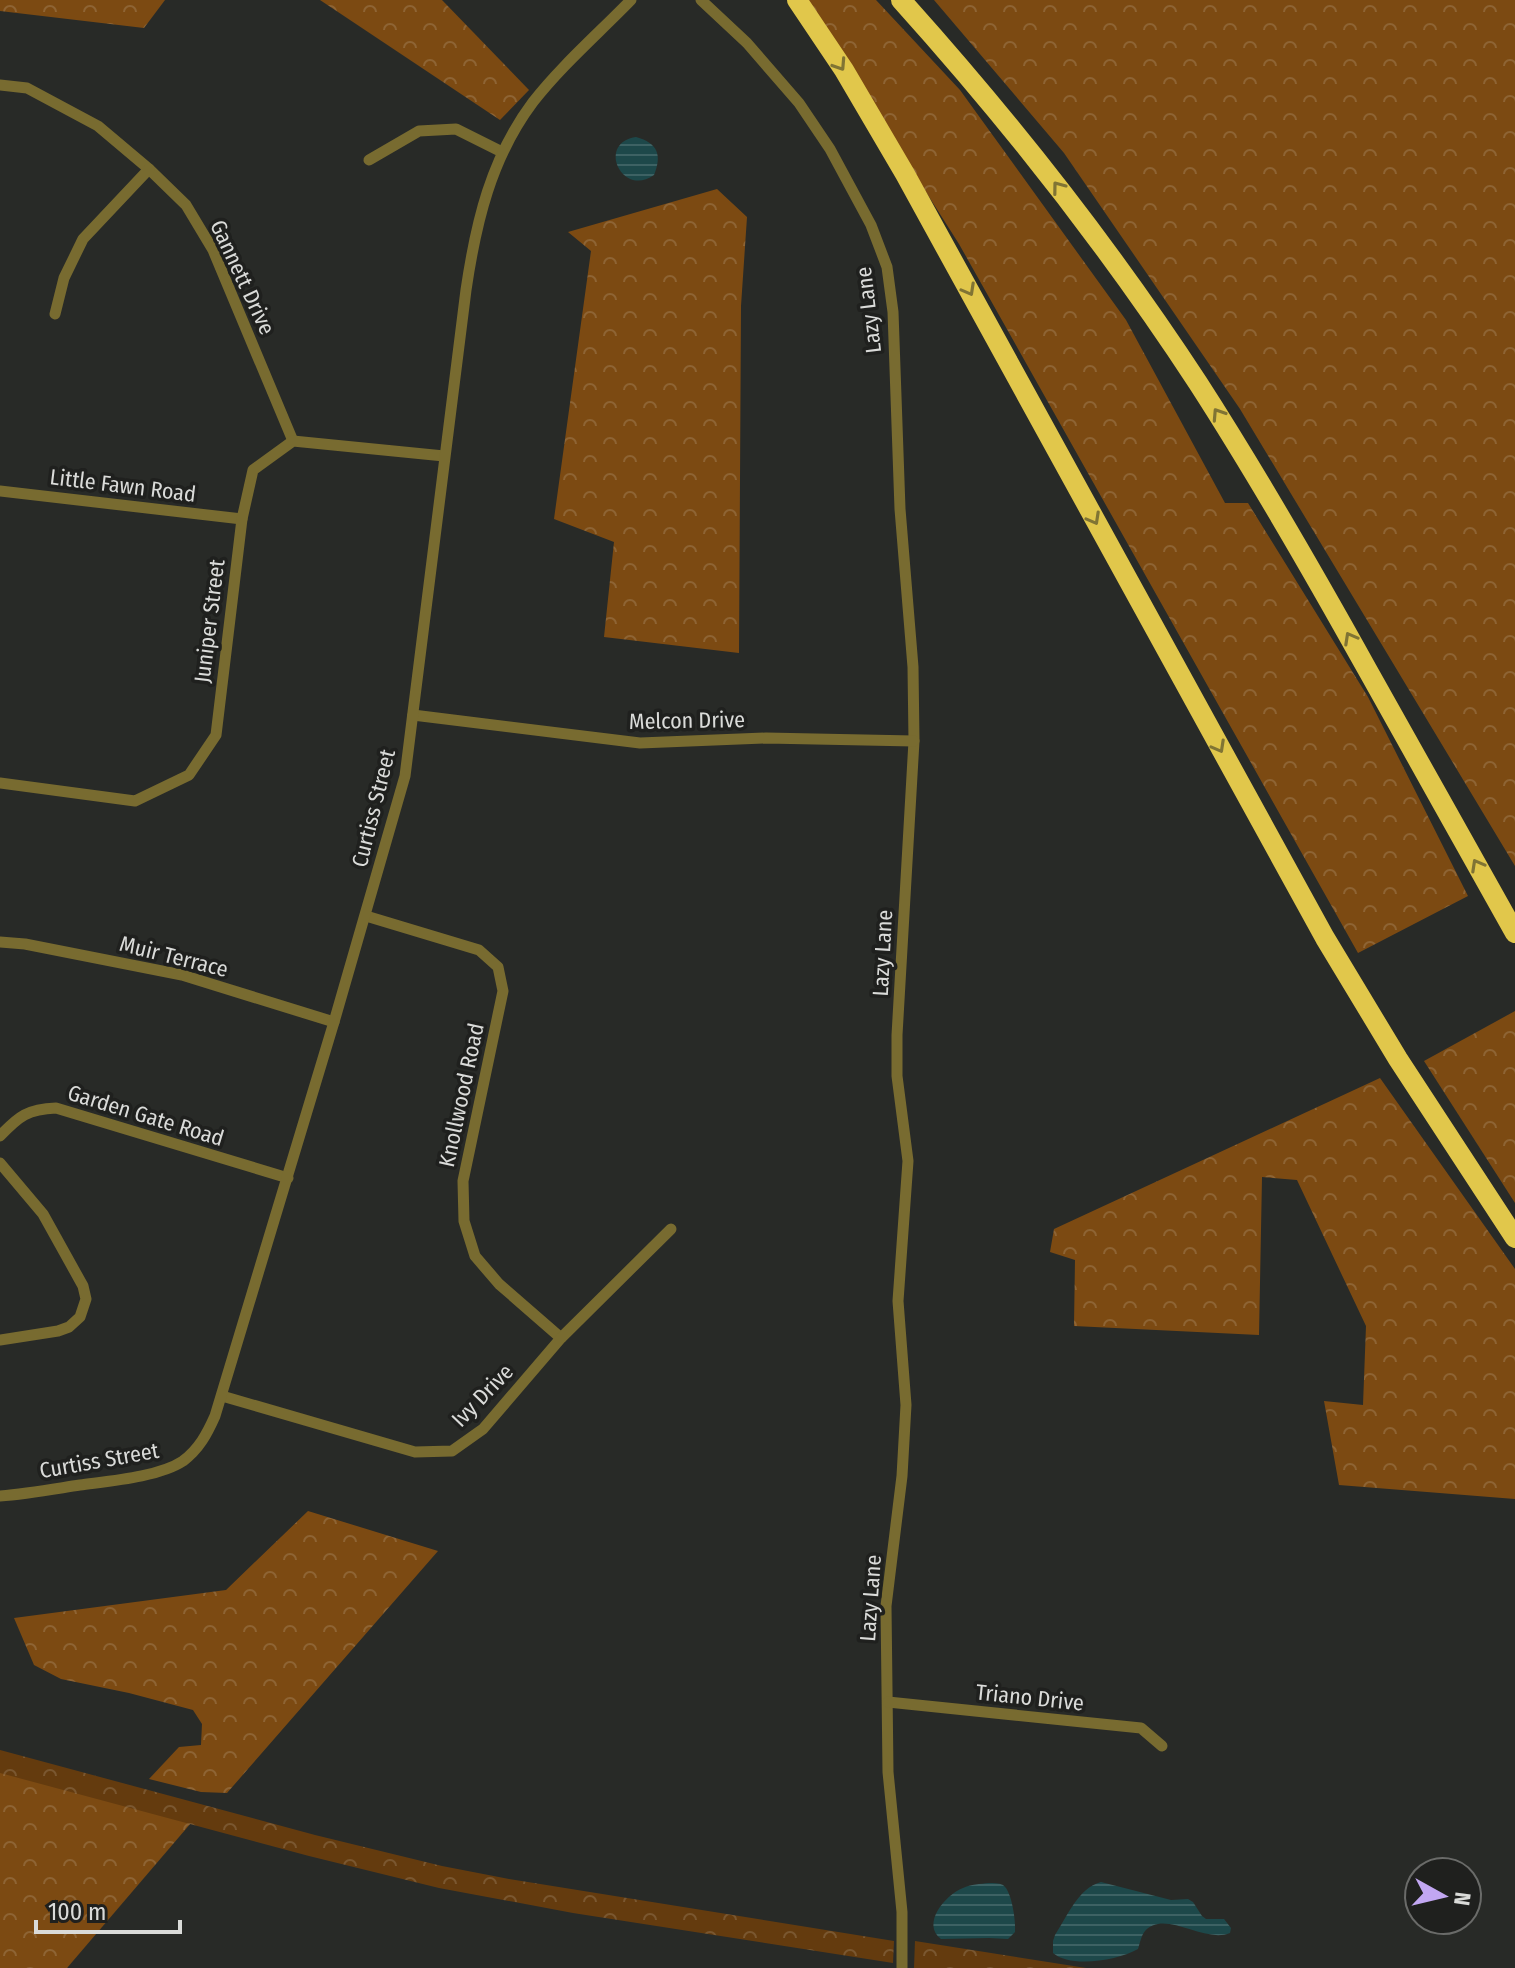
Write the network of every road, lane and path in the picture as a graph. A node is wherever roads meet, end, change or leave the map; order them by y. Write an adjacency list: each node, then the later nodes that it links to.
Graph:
1 (631, 0): 6 (street, Curtiss Street)
2 (701, 0): 15 (street, Lazy Lane)
3 (797, 0): 25 (highway, one-way to 25)
4 (901, 0): 18 (highway, one-way to 4)
5 (0, 85): 8 (street, Gannett Drive)
6 (502, 152): 7 (street); 11 (street, Curtiss Street)
7 (369, 160)
8 (149, 169): 9 (street); 10 (street, Gannett Drive)
9 (55, 314)
10 (293, 441): 11 (street); 13 (street, Juniper Street)
11 (444, 456): 14 (street, Curtiss Street)
12 (0, 491): 13 (street, Little Fawn Road)
13 (242, 519): 16 (street, Juniper Street)
14 (413, 715): 15 (street, Melcon Drive); 17 (street, Curtiss Street)
15 (914, 741): 30 (street, Lazy Lane)
16 (0, 783)
17 (366, 916): 20 (street, Curtiss Street); 26 (street, Knollwood Road)
18 (1515, 933)
19 (0, 942): 20 (street, Muir Terrace)
20 (334, 1022): 23 (street, Curtiss Street)
21 (0, 1136): 23 (street, Garden Gate Road)
22 (0, 1163): 27 (street)
23 (288, 1178): 28 (street, Curtiss Street)
24 (671, 1229): 26 (street, Ivy Drive)
25 (1515, 1238)
26 (561, 1338): 28 (street, Ivy Drive)
27 (0, 1340)
28 (222, 1396): 29 (street, Curtiss Street)
29 (0, 1496)
30 (888, 1702): 31 (street, Triano Drive); 32 (street, Lazy Lane)
31 (1162, 1746)
32 (902, 1968)

